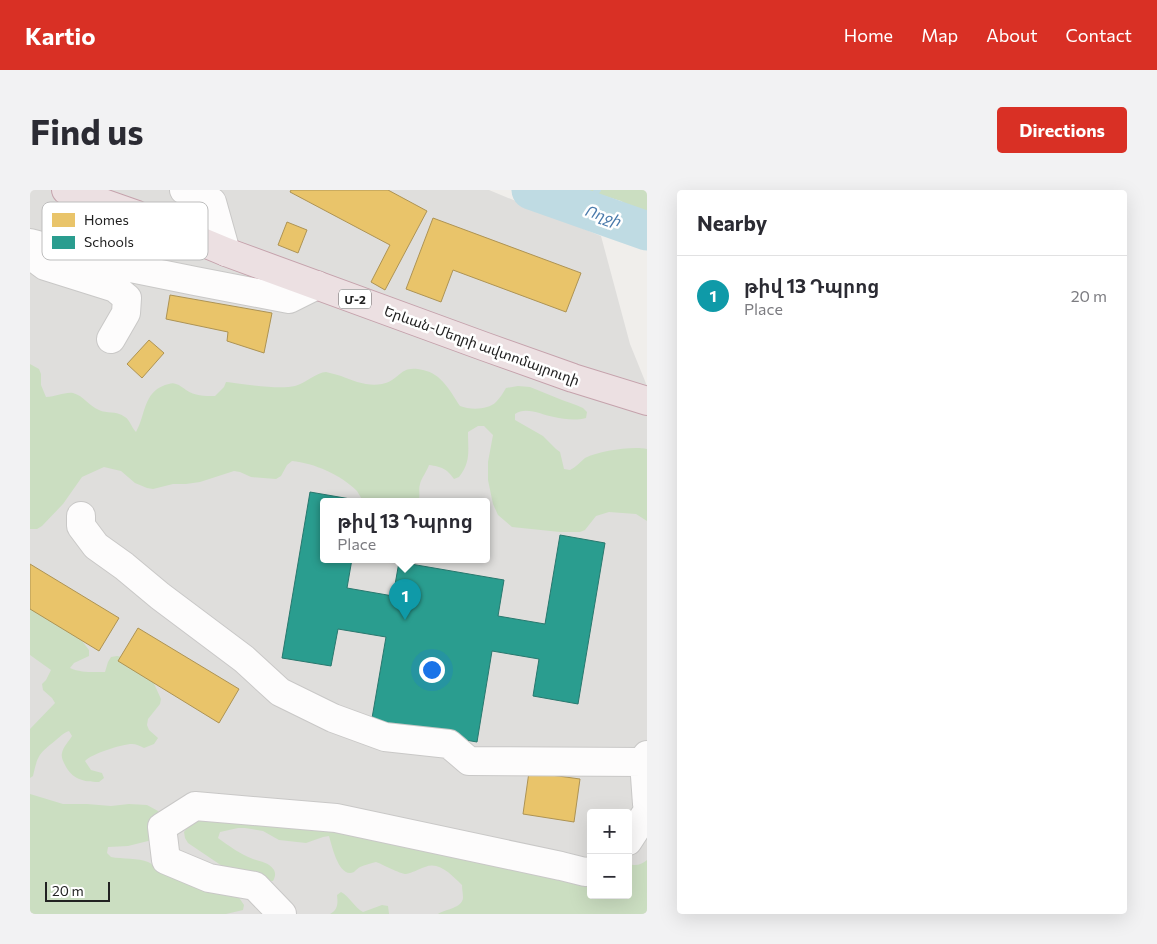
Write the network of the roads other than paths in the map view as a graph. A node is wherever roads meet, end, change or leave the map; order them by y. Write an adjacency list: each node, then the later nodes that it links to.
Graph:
1 (66, 190): 3 (highway, Երևան-Մեղրի ավտոմայրուղի / Մ-2)
2 (184, 190): 5 (street)
3 (100, 202)
4 (208, 245): 5 (highway, Երևան-Մեղրի ավտոմայրուղի / Մ-2)
5 (226, 252): 8 (highway, Երևան-Մեղրի ավտոմայրուղի / Մ-2)
6 (30, 255): 9 (street)
7 (96, 260): 8 (street)
8 (317, 285): 10 (highway, Երևան-Մեղրի ավտոմայրուղի / Մ-2)
9 (111, 339)
10 (647, 401)
11 (81, 516): 12 (street)
12 (646, 758): 13 (street)
13 (647, 804)
14 (647, 812): 15 (street)
15 (632, 835)
16 (587, 872): 17 (street)
17 (282, 914)

